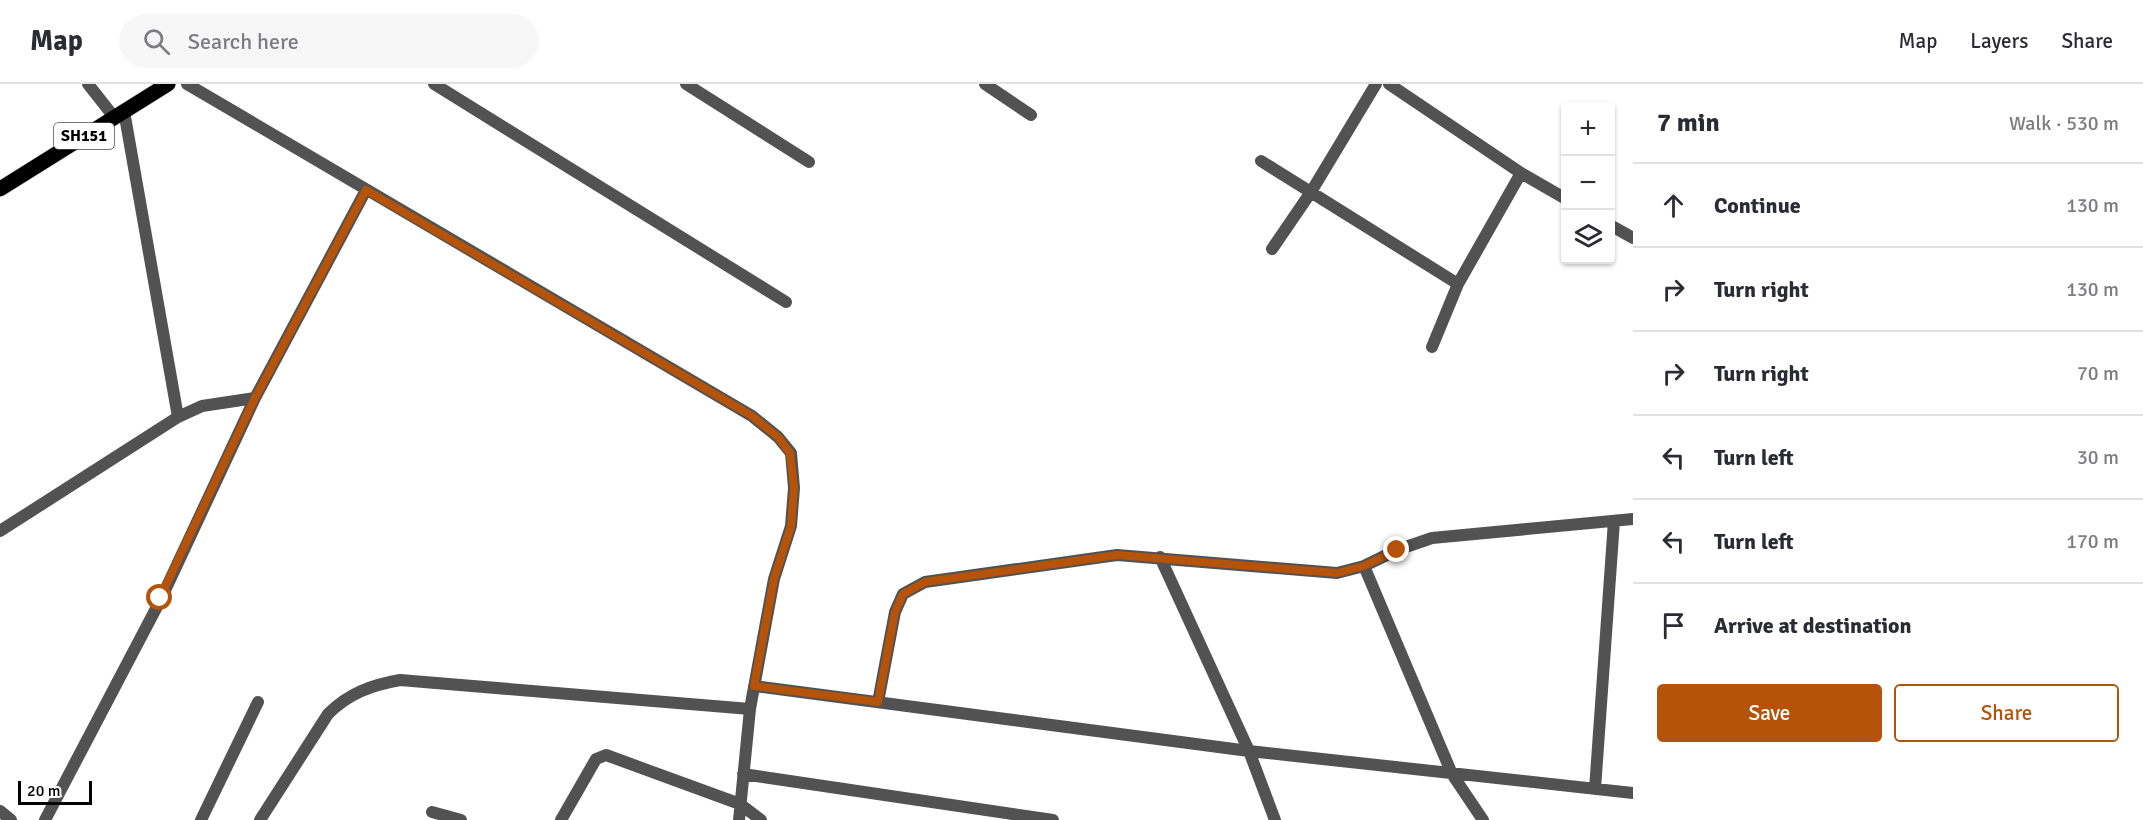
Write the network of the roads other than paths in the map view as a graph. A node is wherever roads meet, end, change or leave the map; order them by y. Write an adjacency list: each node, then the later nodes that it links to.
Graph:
1 (88, 84): 9 (street)
2 (168, 84): 9 (main road, SH151)
3 (186, 84): 15 (street)
4 (434, 84): 22 (street)
5 (686, 84): 12 (street)
6 (985, 84): 10 (street)
7 (1376, 84): 16 (street)
8 (1389, 84): 13 (street)
9 (119, 114): 14 (main road, SH151); 25 (street)
10 (1031, 115)
11 (1261, 160): 16 (street)
12 (809, 162)
13 (1521, 173): 17 (street); 21 (street)
14 (0, 189)
15 (366, 190): 24 (street); 31 (street)
16 (1311, 192): 20 (street); 21 (street)
17 (1561, 196)
18 (1615, 227): 19 (street)
19 (1633, 238)
20 (1272, 249)
21 (1458, 284): 23 (street)
22 (786, 302)
23 (1432, 347)
24 (255, 398): 25 (street); 44 (street)
25 (178, 417): 28 (street)
26 (1633, 519): 27 (street)
27 (1614, 521): 30 (street); 38 (street)
28 (0, 531)
29 (1160, 557): 30 (street); 33 (street); 35 (street)
30 (1364, 566): 37 (street)
31 (754, 686): 33 (street); 34 (street)
32 (258, 702): 45 (street)
33 (878, 702): 35 (street)
34 (750, 709): 36 (street); 46 (street)
35 (1249, 751): 37 (street); 52 (street)
36 (743, 774): 40 (street); 51 (street)
37 (1452, 774): 38 (street); 53 (street)
38 (1595, 789): 39 (street)
39 (1633, 793)
40 (740, 804): 48 (street); 49 (street); 50 (street)
41 (0, 811): 43 (street)
42 (432, 812): 47 (street)
43 (11, 820)
44 (45, 820)
45 (201, 820)
46 (260, 820)
47 (461, 820)
48 (561, 820)
49 (740, 820)
50 (760, 820)
51 (1053, 820)
52 (1275, 820)
53 (1484, 820)

